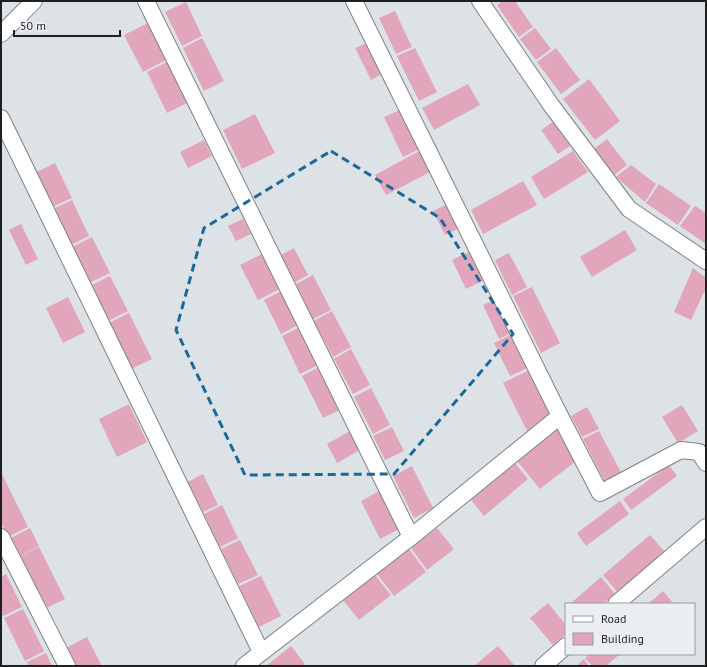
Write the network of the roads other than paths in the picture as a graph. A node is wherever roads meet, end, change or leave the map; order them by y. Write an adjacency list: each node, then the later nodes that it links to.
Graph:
1 (34, 1): 5 (street)
2 (146, 1): 12 (street)
3 (354, 1): 8 (street)
4 (480, 1): 7 (street)
5 (1, 34)
6 (1, 118): 15 (street)
7 (706, 261)
8 (560, 416): 9 (street); 12 (street)
9 (706, 463)
10 (706, 527): 13 (street)
11 (1, 537): 16 (street)
12 (411, 537): 15 (street)
13 (617, 603)
14 (565, 647): 18 (street)
15 (262, 652): 17 (street)
16 (67, 666)
17 (244, 666)
18 (543, 666)

